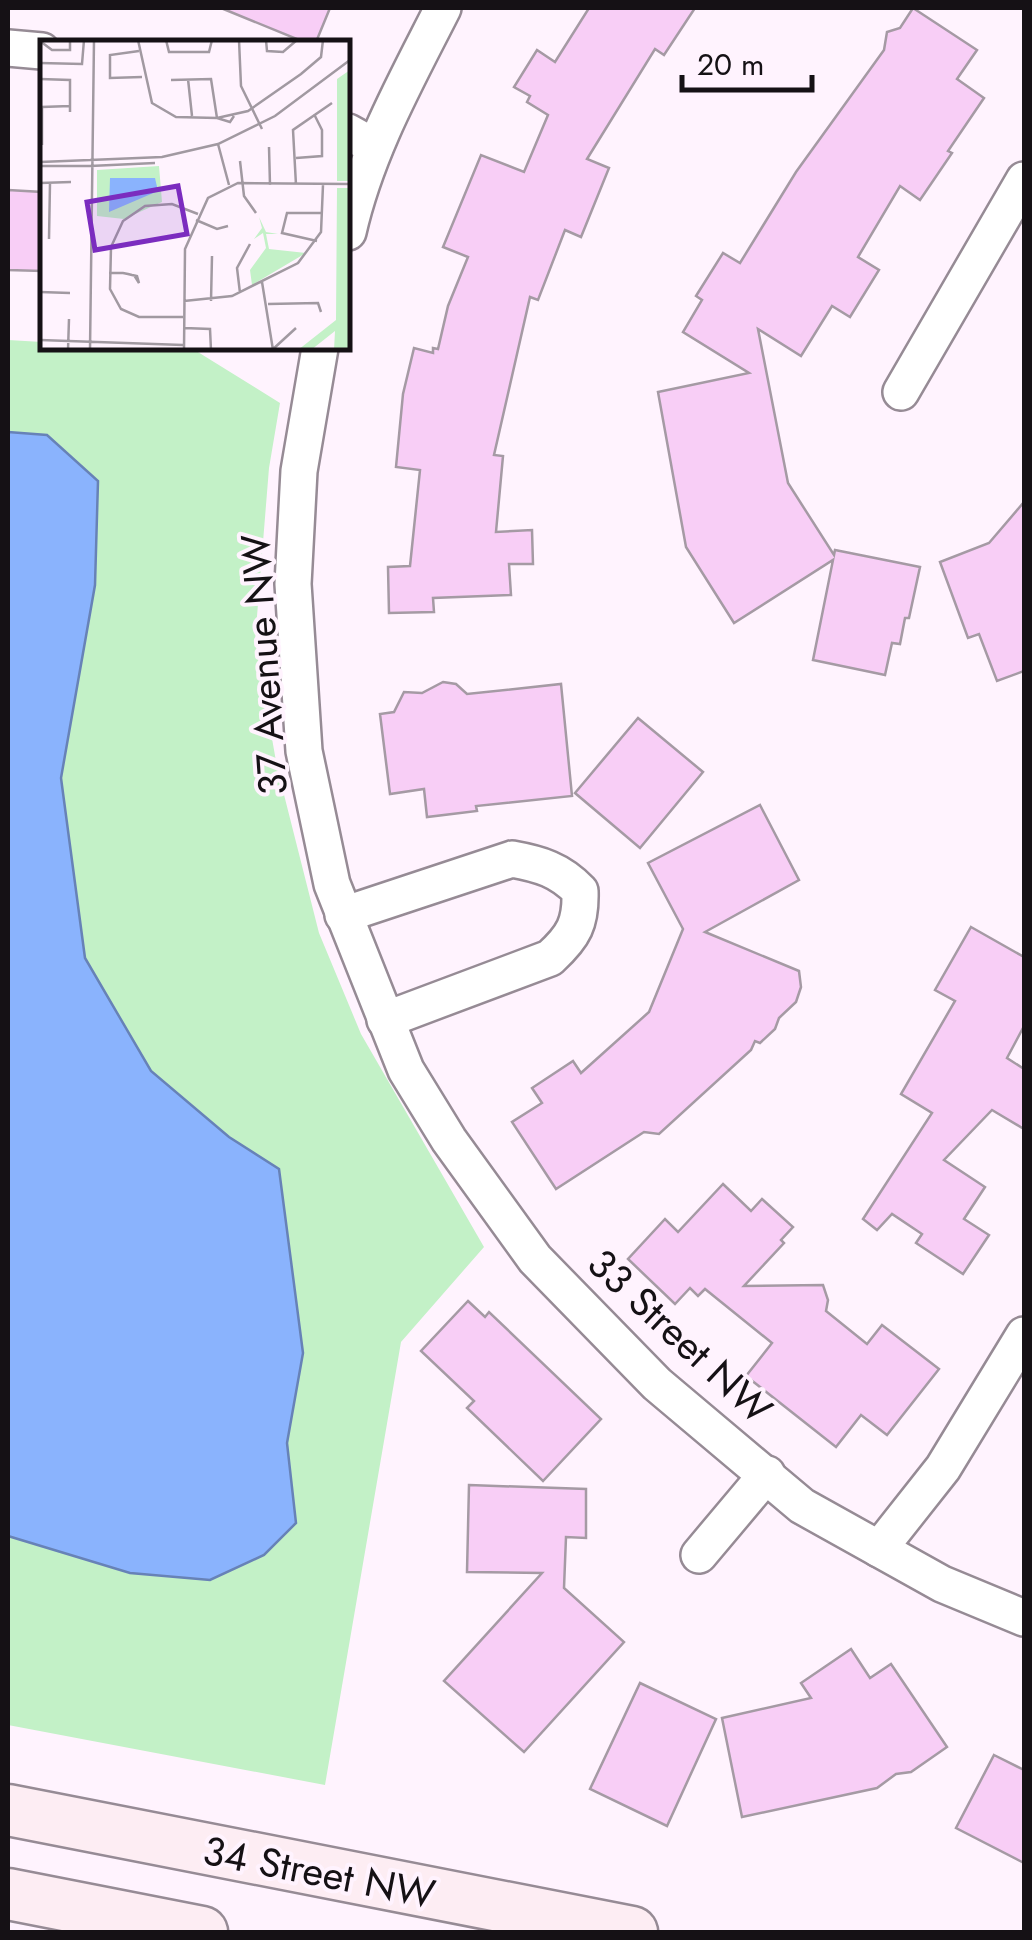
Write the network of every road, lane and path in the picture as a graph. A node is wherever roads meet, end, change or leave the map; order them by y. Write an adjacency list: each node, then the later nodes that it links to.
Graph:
1 (443, 8): 4 (street)
2 (8, 48): 3 (street)
3 (40, 51)
4 (361, 140): 6 (street)
5 (1024, 180): 8 (street)
6 (350, 222)
7 (320, 350): 9 (street, 37 Avenue NW)
8 (901, 392)
9 (343, 915): 10 (street, 37 Avenue NW); 10 (street)
10 (384, 1020): 11 (street, 37 Avenue NW)
11 (536, 1259): 13 (street, 33 Street NW)
12 (1024, 1335): 14 (street)
13 (768, 1474): 14 (street, 33 Street NW); 15 (street, 33 Street NW)
14 (879, 1549): 16 (street, 33 Street NW)
15 (699, 1555)
16 (1024, 1618)
17 (8, 1810): 20 (main road, 34 Street NW)
18 (8, 1894): 19 (main road, 34 Street NW)
19 (202, 1932)
20 (632, 1932)

